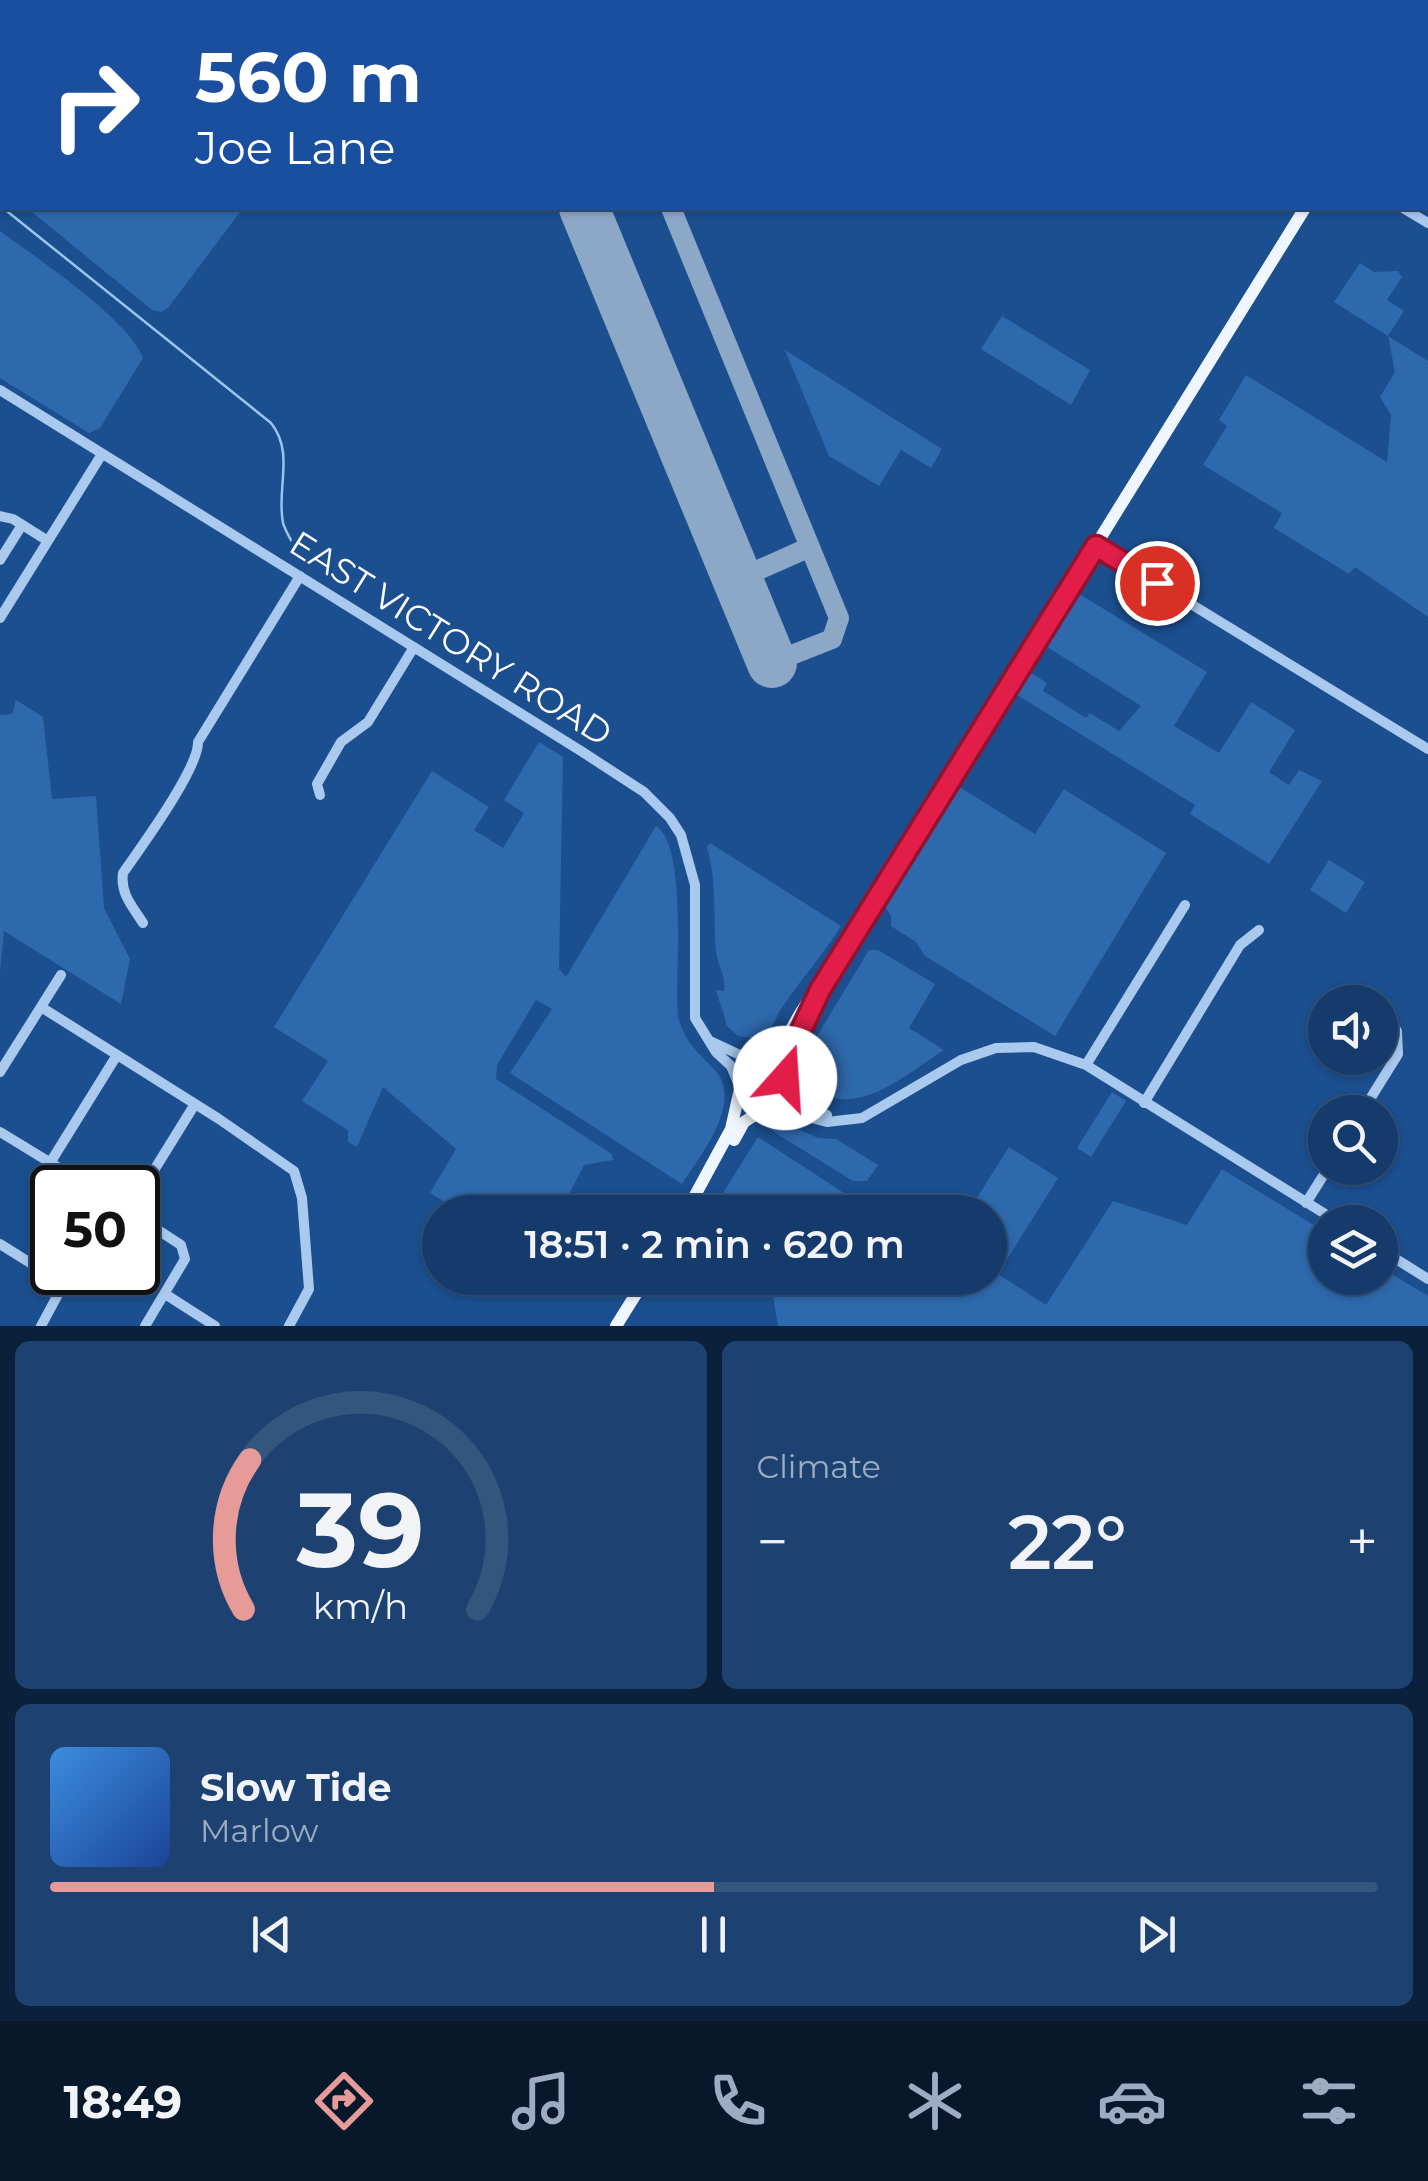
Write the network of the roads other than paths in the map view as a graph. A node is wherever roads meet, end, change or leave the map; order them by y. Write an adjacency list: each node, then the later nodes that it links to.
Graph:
1 (1303, 210): 9 (main road)
2 (1406, 210): 3 (street)
3 (1428, 223)
4 (0, 390): 5 (street, EAST VICTORY ROAD)
5 (102, 454): 8 (street); 11 (street, EAST VICTORY ROAD)
6 (0, 516): 7 (street)
7 (22, 525): 8 (street); 10 (street)
8 (48, 542): 12 (street)
9 (1096, 546): 14 (street); 20 (main road)
10 (0, 560)
11 (300, 576): 13 (street, EAST VICTORY ROAD); 17 (street)
12 (0, 618)
13 (414, 646): 15 (street); 22 (street, EAST VICTORY ROAD)
14 (1428, 749)
15 (320, 795)
16 (1185, 905): 25 (street)
17 (143, 922)
18 (1260, 930): 29 (street)
19 (61, 975): 21 (street)
20 (820, 990): 24 (main road); 27 (main road)
21 (41, 1007): 23 (street); 26 (street)
22 (709, 1040): 24 (street); 28 (street, EAST VICTORY ROAD)
23 (118, 1055): 30 (street); 34 (street)
24 (760, 1062): 27 (main road); 28 (main road)
25 (1086, 1066): 29 (street); 32 (street)
26 (0, 1072)
27 (785, 1081): 31 (main road); 32 (street)
28 (740, 1089): 31 (main road); 37 (main road)
29 (1144, 1102): 40 (street)
30 (195, 1104): 36 (street); 51 (street)
31 (768, 1109): 32 (street); 37 (main road)
32 (836, 1121)
33 (0, 1132): 34 (street)
34 (50, 1162): 35 (street)
35 (55, 1165)
36 (157, 1165)
37 (706, 1178): 39 (main road)
38 (1317, 1185): 40 (street)
39 (696, 1195)
40 (1306, 1203): 41 (street)
41 (1309, 1205)
42 (160, 1231): 46 (street)
43 (0, 1244): 48 (street)
44 (1398, 1260): 45 (street)
45 (1428, 1279)
46 (165, 1294): 49 (street); 50 (street)
47 (635, 1295): 52 (main road)
48 (41, 1326)
49 (146, 1326)
50 (215, 1326)
51 (288, 1326)
52 (616, 1326)

